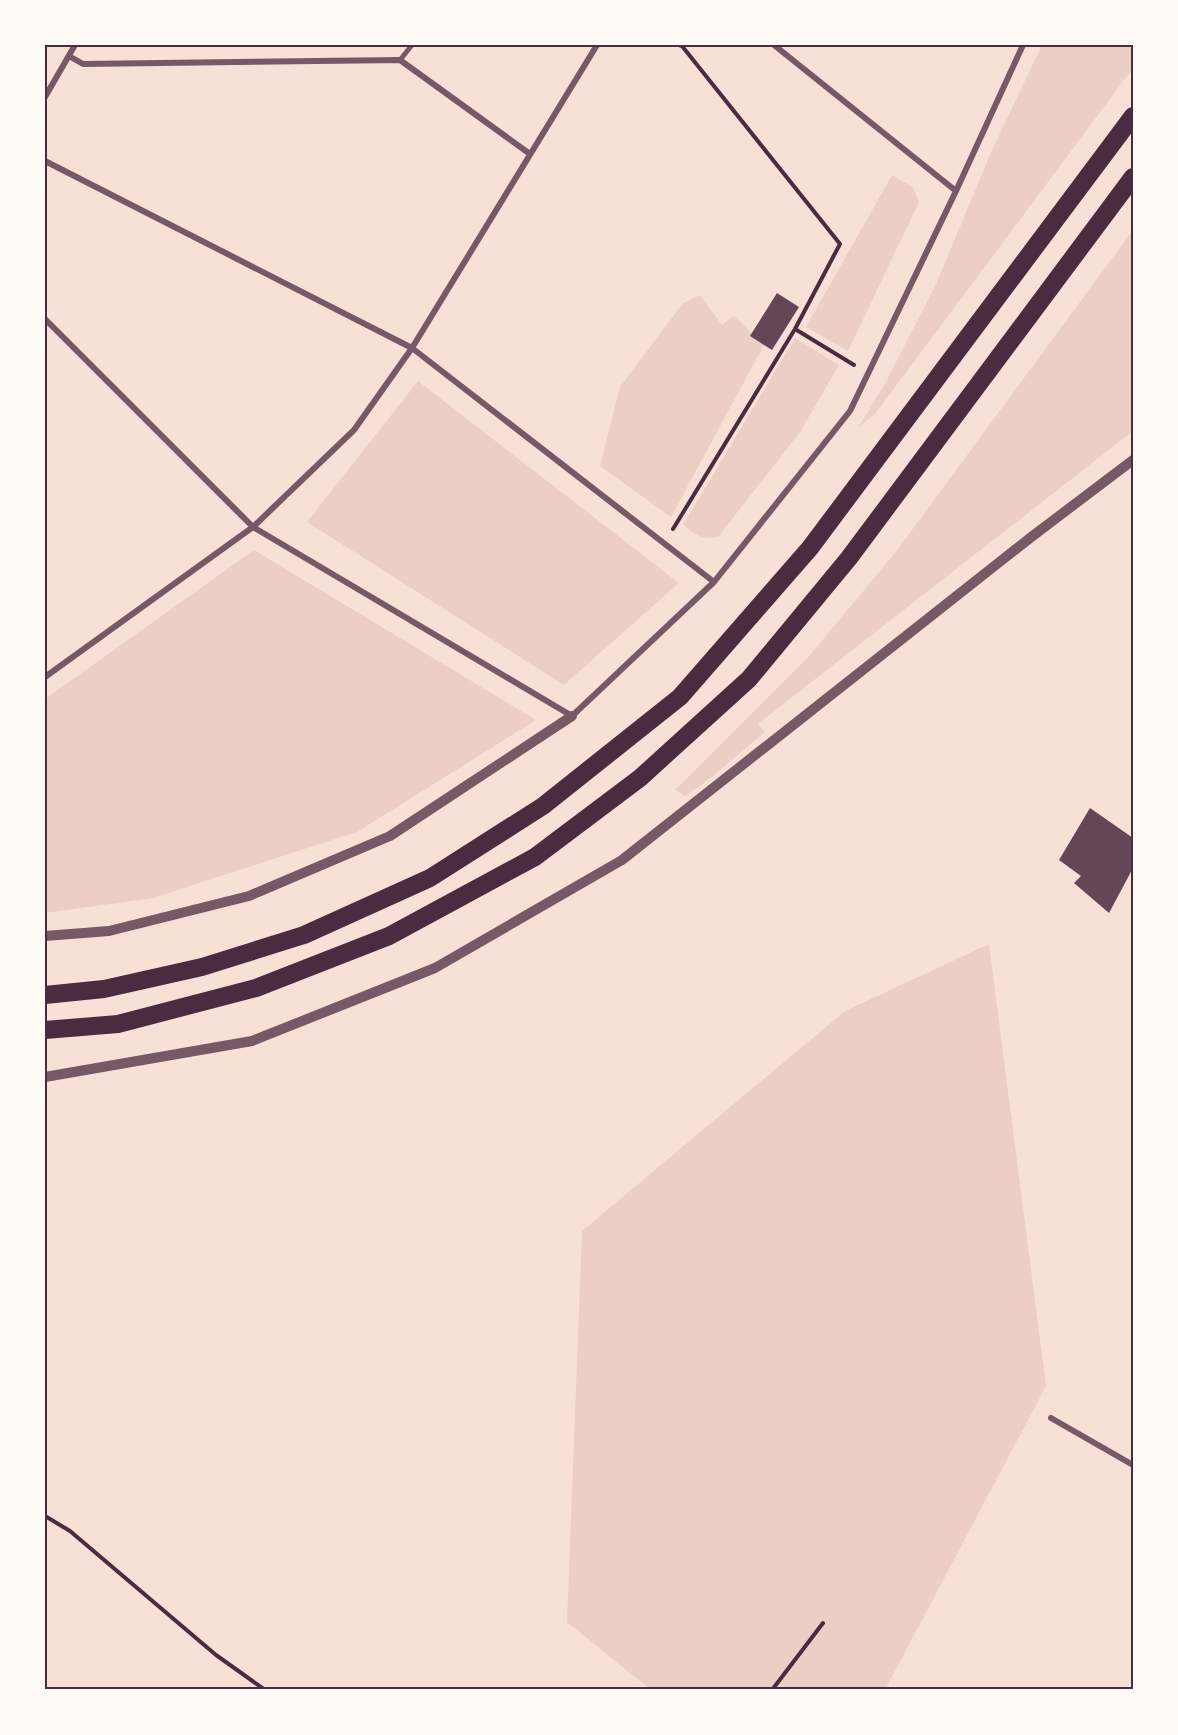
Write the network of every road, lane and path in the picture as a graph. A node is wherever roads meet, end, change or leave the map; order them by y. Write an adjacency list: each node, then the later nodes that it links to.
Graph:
1 (75, 45): 7 (street)
2 (412, 45): 8 (street)
3 (597, 45): 11 (street)
4 (679, 45): 16 (path)
5 (774, 45): 14 (street)
6 (1023, 45): 14 (street)
7 (69, 56): 8 (street); 9 (street)
8 (400, 60): 11 (street)
9 (45, 98)
10 (1133, 116): 26 (highway)
11 (530, 154): 17 (street)
12 (45, 161): 17 (street)
13 (1133, 177): 27 (highway)
14 (956, 191): 18 (street)
15 (45, 319): 20 (street)
16 (795, 329): 18 (path); 21 (path)
17 (412, 348): 20 (street); 21 (street)
18 (868, 373): 22 (street)
19 (1133, 460): 28 (street)
20 (253, 527): 23 (street); 24 (street)
21 (664, 543): 22 (street)
22 (714, 582): 24 (street)
23 (45, 677)
24 (572, 716): 25 (street)
25 (45, 936)
26 (45, 995)
27 (45, 1030)
28 (45, 1077)
29 (1051, 1418): 30 (street)
30 (1133, 1465)
31 (45, 1516): 33 (path)
32 (824, 1623): 34 (path)
33 (265, 1690)
34 (772, 1690)

